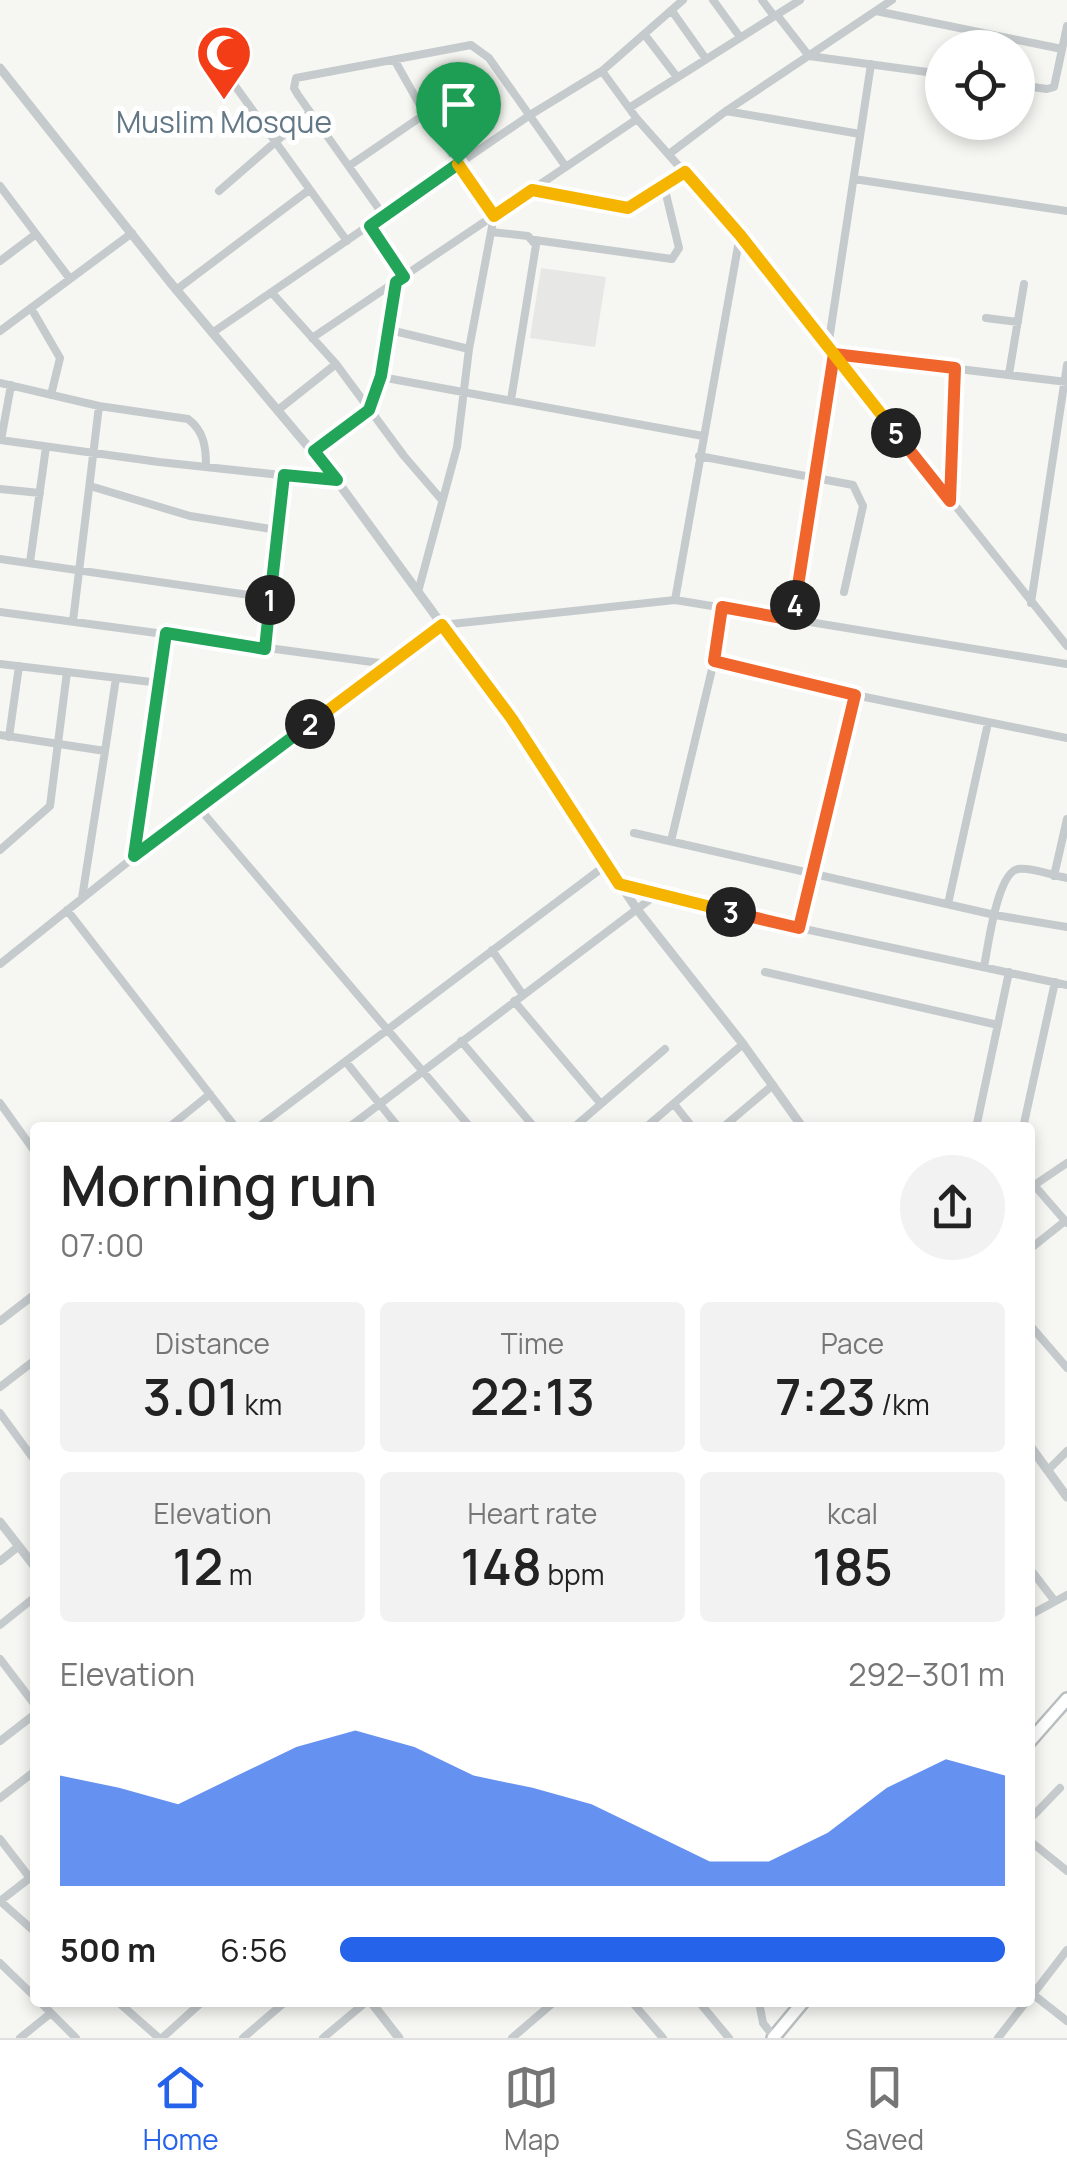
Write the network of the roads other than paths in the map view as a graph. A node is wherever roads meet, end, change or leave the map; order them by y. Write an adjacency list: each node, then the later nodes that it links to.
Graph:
1 (683, 0): 7 (street)
2 (712, 0): 11 (street)
3 (762, 0): 8 (street)
4 (800, 0): 8 (street)
5 (892, 0): 6 (street)
6 (876, 10): 12 (street); 13 (street)
7 (672, 12): 10 (street); 15 (street)
8 (775, 15): 11 (street); 13 (street)
9 (1067, 26): 12 (street)
10 (645, 35): 19 (street); 21 (street)
11 (740, 38): 15 (street)
12 (1062, 49): 22 (street)
13 (809, 56): 17 (street); 24 (street)
14 (215, 58): 30 (street)
15 (706, 59): 21 (street)
16 (395, 61): 25 (street); 26 (street); 27 (street)
17 (871, 64): 20 (street); 29 (street)
18 (0, 68): 47 (street)
19 (602, 71): 23 (street); 27 (street)
20 (925, 72)
21 (677, 78): 23 (street)
22 (1035, 87)
23 (629, 108): 28 (street)
24 (726, 111): 29 (street); 31 (street)
25 (310, 112): 30 (street); 33 (street)
26 (425, 114): 32 (street); 33 (street)
27 (530, 114): 32 (street); 34 (street)
28 (638, 119): 31 (street); 34 (street)
29 (860, 134): 36 (street)
30 (275, 143): 39 (street); 41 (street)
31 (669, 154): 35 (street)
32 (458, 164): 43 (street); 44 (street)
33 (349, 166): 43 (street)
34 (566, 167): 40 (street)
35 (685, 172): 38 (street); 49 (street)
36 (854, 179): 42 (street); 66 (street)
37 (0, 186): 48 (street)
38 (664, 186): 40 (street); 50 (street)
39 (309, 190): 51 (street); 56 (street)
40 (532, 190): 44 (street)
41 (220, 191)
42 (1067, 211)
43 (384, 216): 45 (street)
44 (494, 216): 46 (street); 54 (street)
45 (370, 226): 51 (street); 54 (street)
46 (491, 232): 50 (street); 65 (street)
47 (132, 233): 53 (street); 56 (street)
48 (36, 234): 52 (street); 53 (street)
49 (740, 235): 66 (street); 81 (street)
50 (535, 240): 77 (street)
51 (346, 242): 57 (street)
52 (0, 261)
53 (70, 279): 58 (street)
54 (400, 279): 62 (street); 64 (street)
55 (1024, 284): 60 (street)
56 (176, 290): 63 (street)
57 (272, 292): 63 (street); 64 (street)
58 (30, 308): 61 (street); 76 (street)
59 (986, 318): 60 (street)
60 (1018, 322): 70 (street)
61 (0, 330)
62 (390, 330): 65 (street); 71 (street)
63 (212, 334): 79 (street)
64 (312, 338): 67 (street)
65 (469, 348): 75 (street)
66 (831, 351): 69 (street); 89 (street); 95 (street)
67 (336, 364): 79 (street); 80 (street)
68 (1067, 364): 72 (street)
69 (955, 368): 70 (street); 95 (street)
70 (1009, 374): 72 (street)
71 (381, 376): 75 (street); 80 (street)
72 (1066, 381): 104 (street)
73 (0, 383): 74 (street)
74 (11, 385): 76 (street); 82 (street)
75 (462, 391): 77 (street); 94 (street)
76 (51, 394): 78 (street)
77 (512, 400): 81 (street)
78 (99, 406): 85 (street); 87 (street)
79 (278, 410): 84 (street)
80 (369, 410): 84 (street); 94 (street)
81 (703, 436): 86 (street)
82 (0, 440): 83 (street)
83 (46, 447): 85 (street); 93 (street)
84 (314, 451): 90 (street)
85 (93, 454): 87 (street); 91 (street)
86 (700, 456): 89 (street); 103 (street)
87 (206, 466): 88 (street)
88 (284, 475): 90 (street); 96 (street)
89 (815, 476): 101 (street); 107 (street)
90 (337, 480): 100 (street)
91 (90, 486): 96 (street); 99 (street)
92 (0, 489): 93 (street)
93 (40, 494): 98 (street)
94 (441, 499): 100 (street)
95 (950, 501): 104 (street)
96 (277, 530): 102 (street)
97 (0, 559): 98 (street)
98 (30, 562): 99 (street)
99 (79, 569): 102 (street); 108 (street)
100 (418, 592): 109 (street)
101 (844, 592)
102 (270, 598): 112 (street)
103 (676, 600): 105 (street); 109 (street)
104 (1031, 602): 111 (street)
105 (722, 607): 107 (street); 113 (street)
106 (0, 612): 108 (street)
107 (793, 620): 116 (street)
108 (72, 622): 110 (street)
109 (442, 625): 115 (street); 133 (street)
110 (166, 633): 112 (street); 120 (street)
111 (1067, 646)
112 (265, 649): 115 (street)
113 (714, 661): 121 (street); 130 (street)
114 (0, 664): 117 (street)
115 (388, 664): 127 (street)
116 (1067, 664)
117 (19, 666): 118 (street); 123 (street)
118 (66, 672): 119 (street); 125 (street)
119 (116, 678): 120 (street); 126 (street)
120 (160, 683): 132 (street)
121 (855, 695): 122 (street); 134 (street)
122 (988, 724): 124 (street); 140 (street)
123 (4, 736): 125 (street)
124 (1067, 738)
125 (57, 744): 126 (street); 131 (street)
126 (105, 751): 139 (street)
127 (198, 808): 132 (street); 156 (street)
128 (1067, 818): 135 (street)
129 (634, 833): 130 (street)
130 (671, 841): 134 (street)
131 (0, 850)
132 (134, 856): 139 (street)
133 (606, 864): 137 (street); 146 (street)
134 (812, 873): 140 (street); 145 (street)
135 (1054, 876): 136 (street); 143 (street)
136 (1067, 878)
137 (619, 884): 138 (street); 141 (street)
138 (657, 894): 141 (street); 145 (street)
139 (82, 898): 142 (street)
140 (948, 904): 143 (street)
141 (636, 908): 153 (street); 158 (street)
142 (67, 910): 147 (street); 163 (street)
143 (996, 915): 144 (street); 148 (street)
144 (1067, 927)
145 (799, 928): 148 (street)
146 (492, 950): 153 (street); 156 (street)
147 (0, 964)
148 (984, 967): 150 (street)
149 (765, 972): 155 (street)
150 (1010, 972): 151 (street); 155 (street)
151 (1055, 982): 152 (street); 181 (street)
152 (1067, 985)
153 (522, 995): 154 (street)
154 (514, 1001): 157 (street); 166 (street)
155 (998, 1025): 180 (street)
156 (388, 1030): 160 (street); 161 (street)
157 (461, 1040): 161 (street); 174 (street)
158 (743, 1044): 162 (street); 167 (street)
159 (665, 1049): 166 (street)
160 (346, 1062): 164 (street); 170 (street)
161 (422, 1070): 164 (street); 173 (street)
162 (772, 1085): 178 (street); 179 (street)
163 (210, 1094): 168 (street); 169 (street)
164 (379, 1102): 171 (street); 172 (street)
165 (0, 1103): 182 (street)
166 (601, 1104): 175 (street)
167 (674, 1104): 176 (street); 177 (street)
168 (175, 1122)
169 (231, 1122)
170 (265, 1122)
171 (355, 1122)
172 (395, 1122)
173 (465, 1122)
174 (530, 1122)
175 (580, 1122)
176 (652, 1122)
177 (689, 1122)
178 (729, 1122)
179 (799, 1122)
180 (977, 1122)
181 (1024, 1122)
182 (30, 1145)
183 (1067, 1162): 184 (street)
184 (1035, 1185)
185 (1035, 1190): 186 (street)
186 (1066, 1222): 187 (street)
187 (1035, 1244)
188 (30, 1298): 189 (street)
189 (0, 1321)
190 (1035, 1331): 192 (street)
191 (30, 1364): 193 (street)
192 (1067, 1368)
193 (0, 1387)
194 (0, 1413): 197 (street)
195 (1067, 1451): 198 (street)
196 (1035, 1453): 198 (street)
197 (30, 1454)
198 (1048, 1470): 199 (street)
199 (1067, 1498)
200 (0, 1522): 201 (street)
201 (19, 1546): 202 (street); 203 (street)
202 (30, 1560)
203 (0, 1561)
204 (1035, 1576): 206 (street)
205 (1067, 1595): 206 (street)
206 (1054, 1600): 208 (street)
207 (30, 1601): 209 (street)
208 (1035, 1612)
209 (0, 1625)
210 (0, 1659): 211 (street)
211 (10, 1672): 212 (street); 213 (street)
212 (0, 1679)
213 (30, 1699)
214 (1067, 1699): 216 (main road)
215 (30, 1718): 217 (street)
216 (1035, 1735)
217 (0, 1741)
218 (30, 1775): 220 (street)
219 (1060, 1788): 221 (street)
220 (0, 1798)
221 (1035, 1814)
222 (0, 1839): 225 (street)
223 (1035, 1845): 224 (street)
224 (1067, 1871)
225 (30, 1874)
226 (30, 1878): 227 (street)
227 (30, 1927)
228 (1067, 1950): 230 (street)
229 (0, 1962): 231 (street)
230 (1035, 1990)
231 (30, 1992)
232 (1035, 1999): 248 (street)
233 (45, 2007): 247 (street)
234 (124, 2007): 246 (street)
235 (132, 2007): 246 (street)
236 (196, 2007): 251 (street)
237 (279, 2007): 252 (street)
238 (363, 2007): 253 (street)
239 (373, 2007): 254 (street)
240 (548, 2007): 255 (street)
241 (636, 2007): 256 (street)
242 (703, 2007): 257 (street)
243 (760, 2007): 258 (street)
244 (799, 2007): 258 (main road)
245 (1022, 2007): 259 (street)
246 (128, 2011): 251 (street)
247 (51, 2013): 249 (street); 250 (street)
248 (1067, 2021)
249 (20, 2038)
250 (76, 2038)
251 (160, 2038)
252 (242, 2038)
253 (323, 2038)
254 (400, 2038)
255 (512, 2038)
256 (663, 2038)
257 (729, 2038)
258 (773, 2038)
259 (998, 2038)

